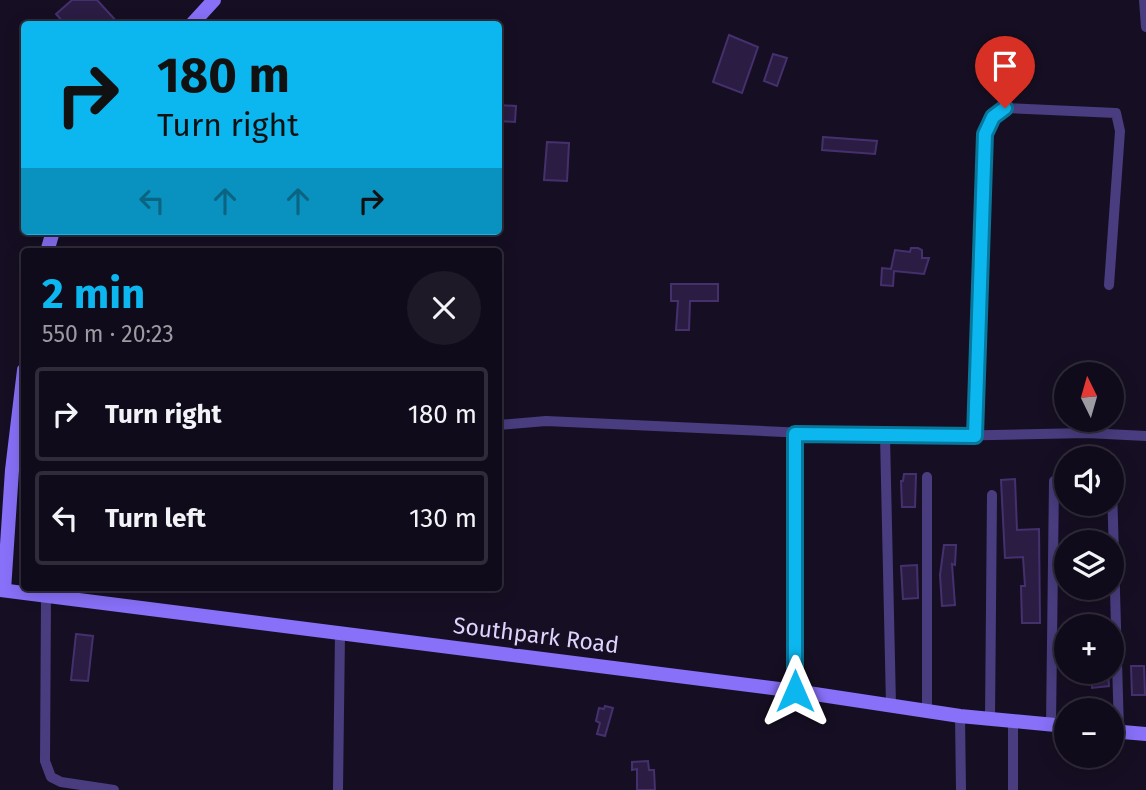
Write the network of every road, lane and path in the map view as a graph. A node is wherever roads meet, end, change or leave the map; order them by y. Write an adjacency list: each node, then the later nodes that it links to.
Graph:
1 (214, 0): 3 (street)
2 (1144, 0): 4 (street)
3 (195, 21)
4 (1146, 27)
5 (1109, 285): 10 (street)
6 (21, 400): 16 (street)
7 (502, 425): 8 (street)
8 (795, 434): 9 (street); 19 (street)
9 (885, 436): 10 (street); 22 (street)
10 (975, 436): 11 (street)
11 (1146, 436)
12 (927, 477): 23 (street)
13 (992, 495): 25 (street)
14 (1055, 516): 20 (street)
15 (1112, 516): 21 (street)
16 (2, 590): 17 (street, Southpark Road)
17 (46, 597): 18 (street, Southpark Road); 30 (street)
18 (340, 633): 19 (street, Southpark Road); 31 (street)
19 (795, 691): 22 (street, Southpark Road)
20 (1058, 698)
21 (1115, 698)
22 (891, 705): 23 (street, Southpark Road)
23 (927, 711): 24 (street, Southpark Road)
24 (961, 716): 25 (street, Southpark Road); 32 (street)
25 (990, 719): 26 (street, Southpark Road)
26 (1013, 721): 27 (street, Southpark Road); 33 (street)
27 (1054, 725)
28 (1124, 732): 29 (street)
29 (1146, 734)
30 (114, 790)
31 (338, 790)
32 (961, 790)
33 (1013, 790)

